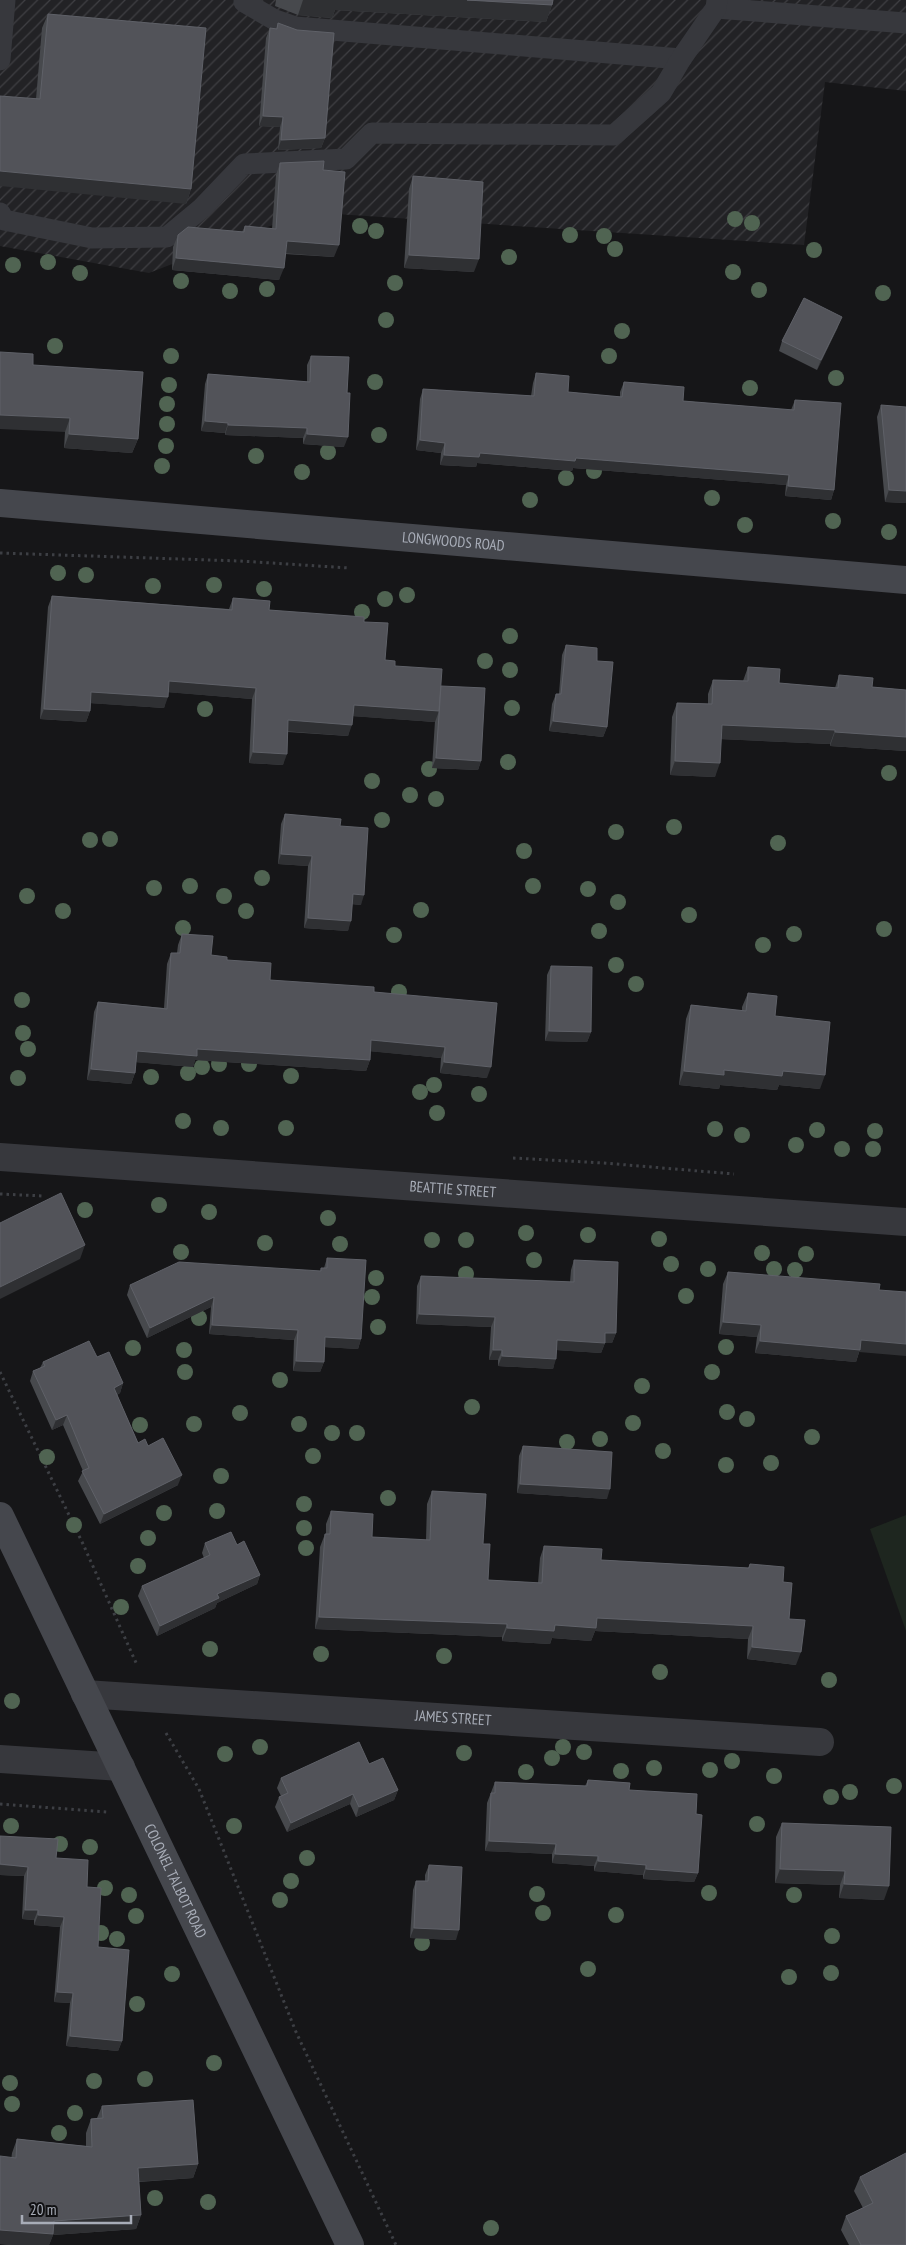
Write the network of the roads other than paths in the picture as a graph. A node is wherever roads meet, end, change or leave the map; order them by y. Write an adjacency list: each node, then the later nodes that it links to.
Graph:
1 (5, 0): 6 (lane)
2 (240, 1): 5 (lane)
3 (717, 4): 4 (lane); 5 (lane)
4 (906, 23)
5 (681, 59): 7 (lane)
6 (0, 60)
7 (0, 213)
8 (0, 503): 9 (main road, LONGWOODS ROAD)
9 (906, 580)
10 (0, 1157): 11 (street, BEATTIE STREET)
11 (906, 1222)
12 (0, 1516): 13 (main road, COLONEL TALBOT ROAD)
13 (86, 1694): 14 (street, JAMES STREET); 16 (main road, COLONEL TALBOT ROAD)
14 (820, 1742)
15 (0, 1759): 16 (street)
16 (121, 1767): 17 (main road, COLONEL TALBOT ROAD)
17 (350, 2245)

